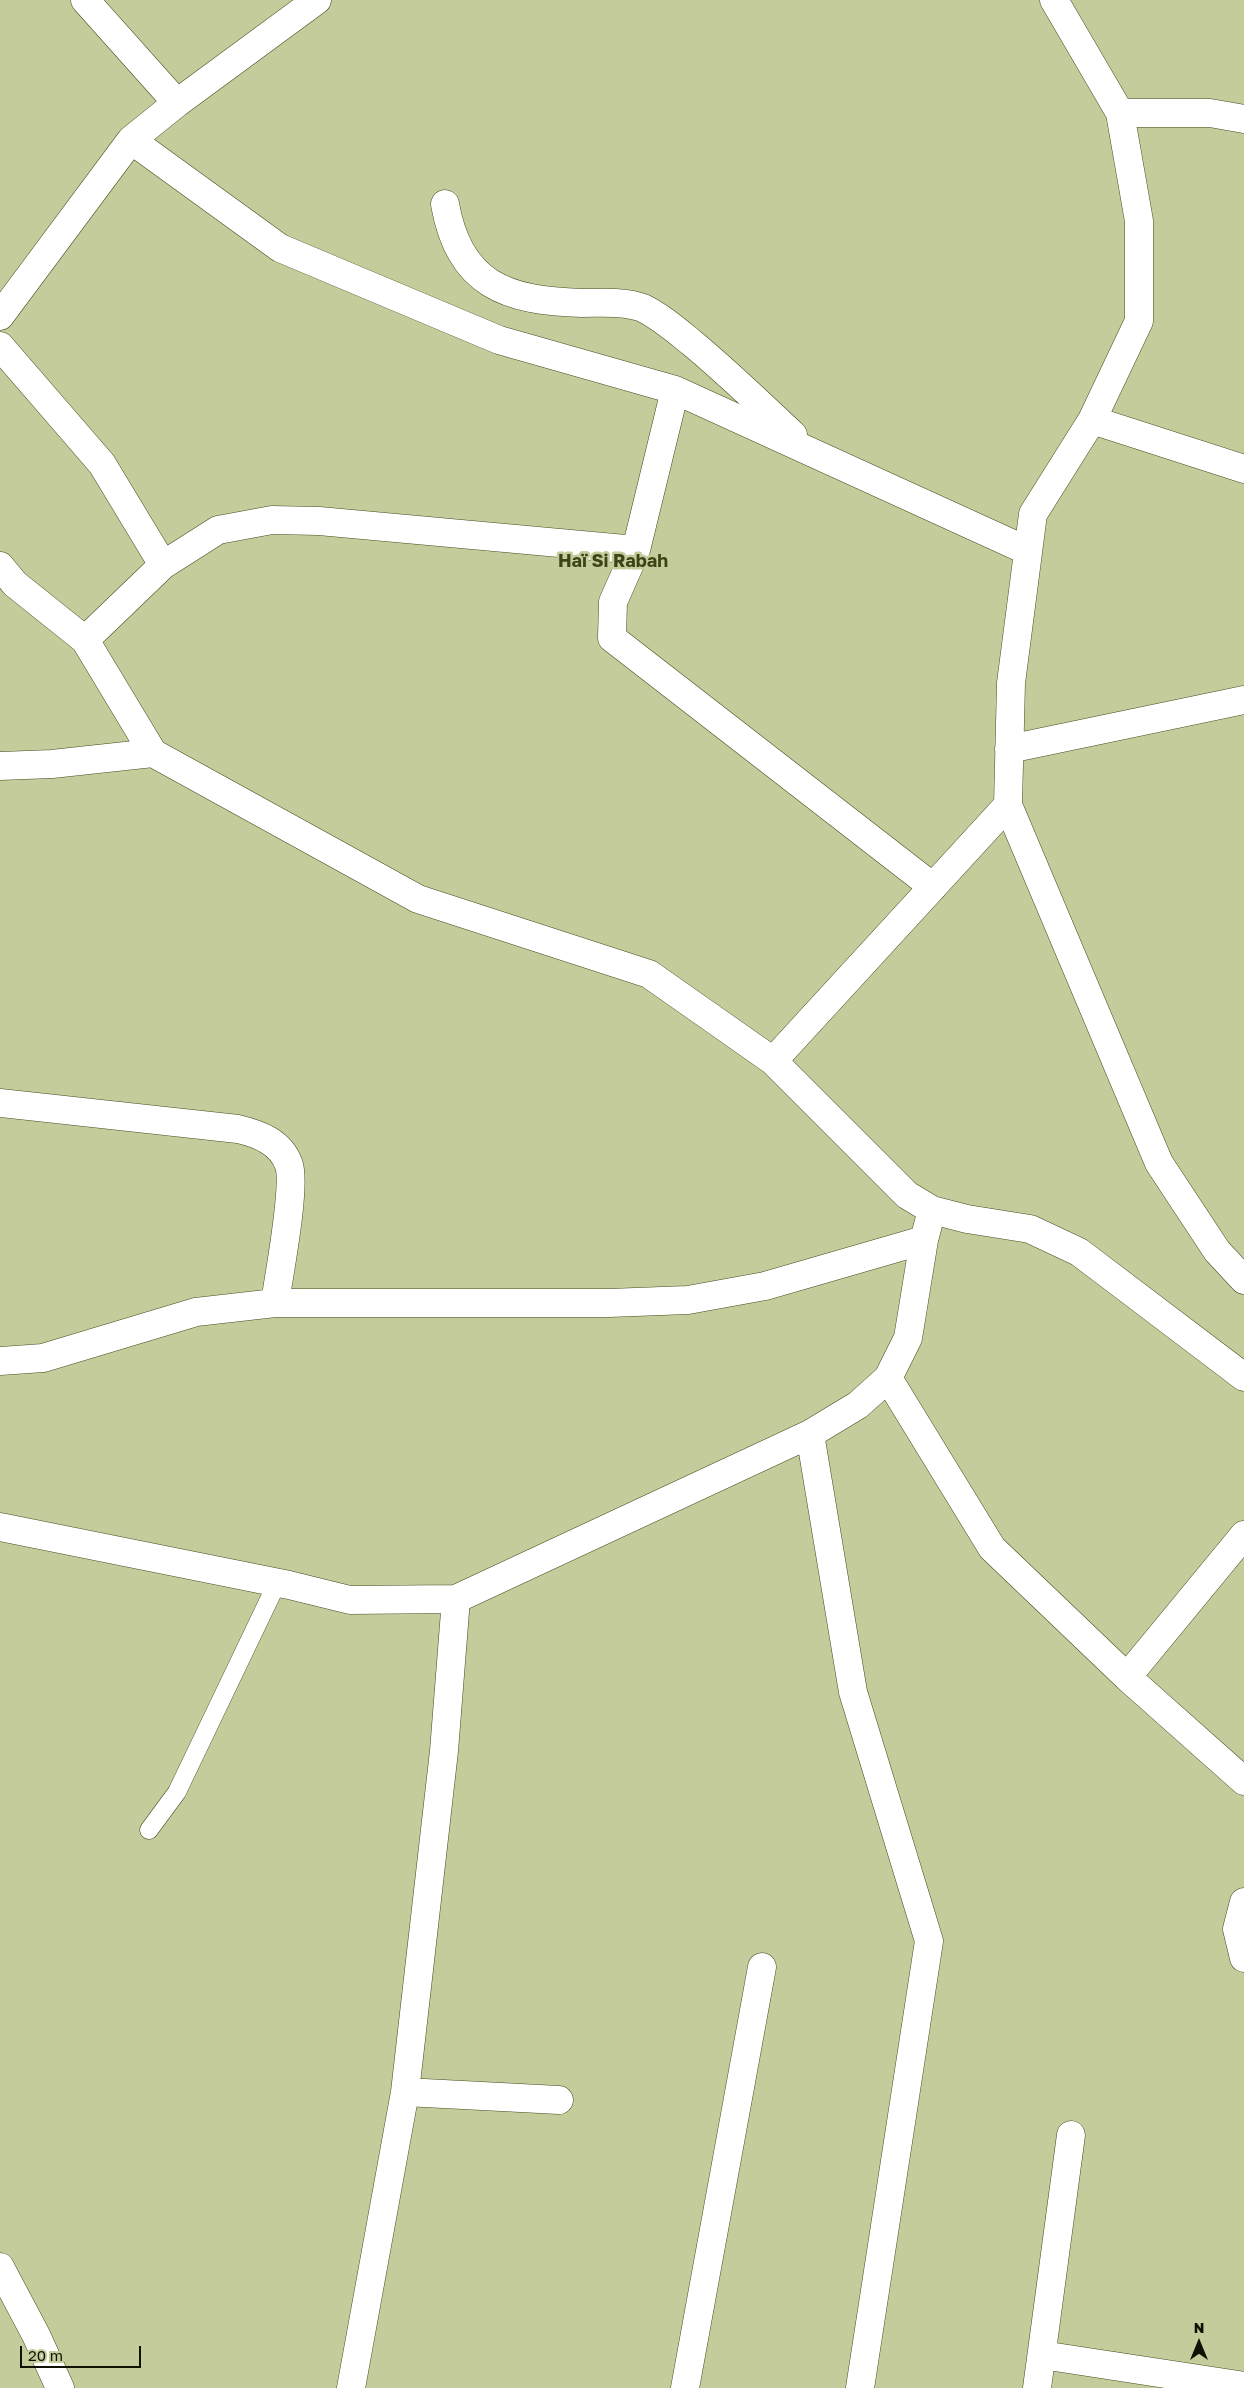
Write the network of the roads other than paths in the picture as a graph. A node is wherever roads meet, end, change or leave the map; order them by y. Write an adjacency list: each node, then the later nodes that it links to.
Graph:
1 (85, 0): 4 (street)
2 (317, 0): 4 (street)
3 (1054, 0): 5 (street)
4 (177, 103): 7 (street)
5 (1120, 113): 6 (street); 12 (street)
6 (1244, 119)
7 (131, 140): 9 (street); 11 (street)
8 (445, 204): 13 (street)
9 (0, 316)
10 (0, 346): 17 (street)
11 (675, 390): 13 (street); 15 (street)
12 (1092, 420): 14 (street); 16 (street)
13 (810, 452): 16 (street)
14 (1244, 469)
15 (636, 550): 17 (street); 25 (street)
16 (1028, 551): 21 (street)
17 (163, 565): 19 (street)
18 (0, 566): 19 (street)
19 (85, 640): 22 (street)
20 (1244, 700): 21 (street)
21 (1010, 749): 24 (street)
22 (153, 753): 23 (street); 26 (street)
23 (0, 766)
24 (1008, 805): 25 (street); 30 (street)
25 (933, 887): 26 (street)
26 (773, 1062): 28 (street)
27 (0, 1103): 31 (street)
28 (932, 1210): 29 (street); 33 (street)
29 (924, 1240): 31 (street); 34 (street)
30 (1244, 1280)
31 (275, 1303): 32 (street)
32 (0, 1361)
33 (1244, 1377)
34 (888, 1378): 35 (street); 40 (street)
35 (810, 1434): 39 (street); 56 (street)
36 (0, 1527): 38 (street)
37 (1244, 1535): 40 (street)
38 (277, 1583): 39 (street); 42 (lane)
39 (456, 1599): 46 (street)
40 (1127, 1677): 41 (street)
41 (1244, 1781)
42 (149, 1830)
43 (1244, 1902): 44 (street)
44 (1244, 1958)
45 (762, 1967): 55 (street)
46 (405, 2092): 47 (street); 54 (street)
47 (559, 2100)
48 (1071, 2135): 50 (street)
49 (0, 2267): 53 (street)
50 (1042, 2355): 51 (street); 57 (street)
51 (1208, 2384): 52 (street)
52 (1244, 2386)
53 (60, 2388)
54 (351, 2388)
55 (685, 2388)
56 (860, 2388)
57 (1037, 2388)

